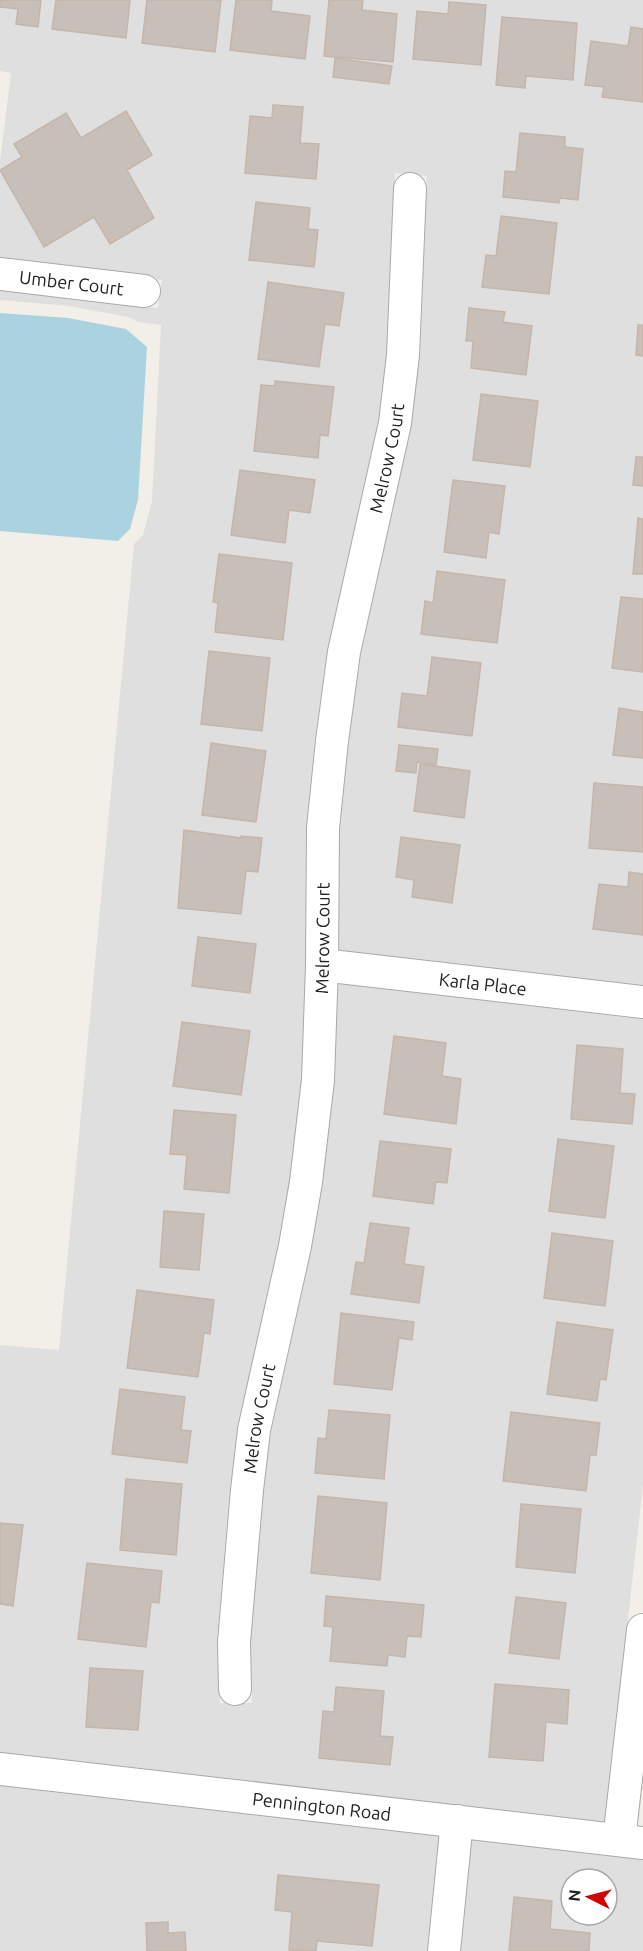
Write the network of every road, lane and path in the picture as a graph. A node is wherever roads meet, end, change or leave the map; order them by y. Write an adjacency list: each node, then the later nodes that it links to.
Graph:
1 (410, 189): 4 (street, Melrow Court)
2 (0, 274): 3 (street, Umber Court)
3 (144, 291)
4 (322, 965): 5 (street, Karla Place); 7 (street, Melrow Court)
5 (643, 1002)
6 (643, 1630): 10 (street)
7 (235, 1689)
8 (0, 1770): 9 (street, Pennington Road)
9 (457, 1821): 10 (street, Pennington Road); 11 (street)
10 (631, 1841)
11 (444, 1951)

